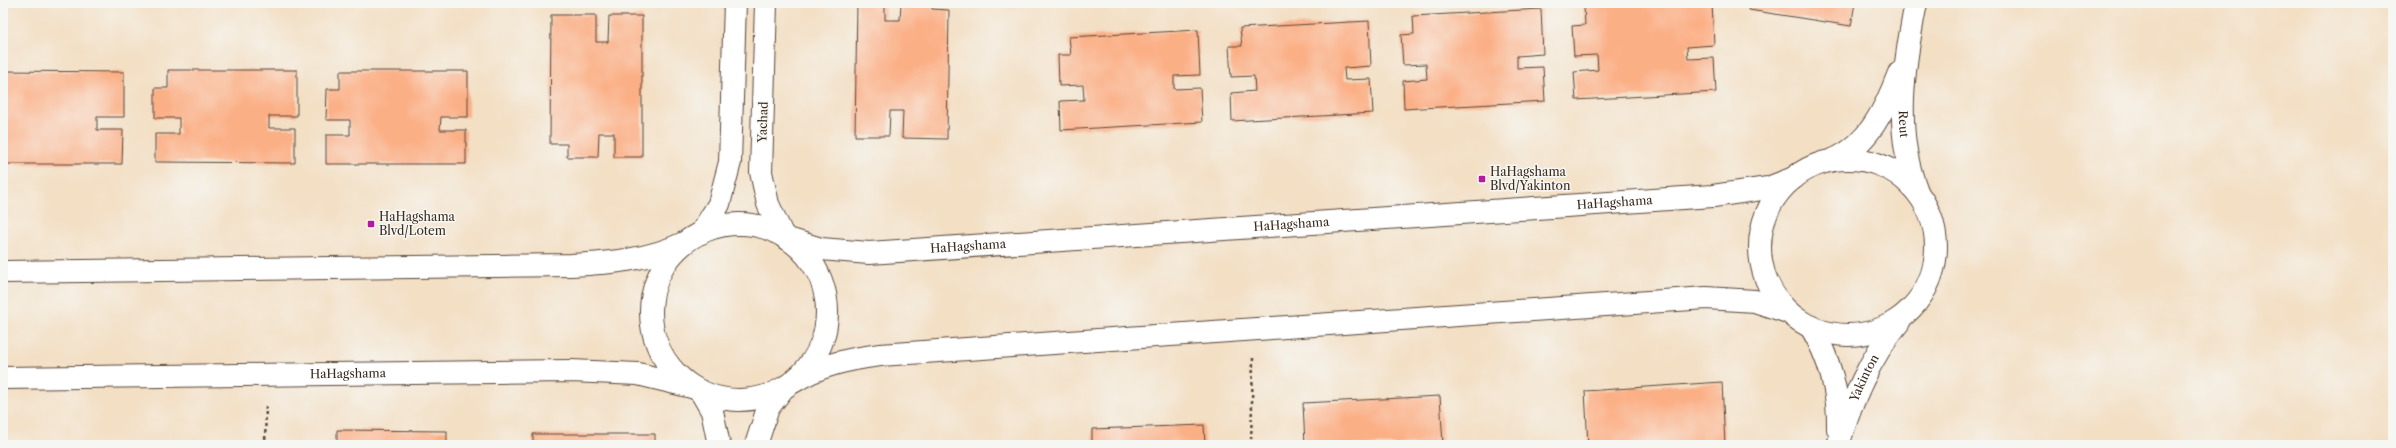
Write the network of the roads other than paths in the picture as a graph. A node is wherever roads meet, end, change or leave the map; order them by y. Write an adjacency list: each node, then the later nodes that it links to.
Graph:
1 (735, 3): 8 (street)
2 (766, 3): 9 (street, Yachad)
3 (1916, 3): 4 (street, Reut)
4 (1906, 53): 5 (street, Reut); 7 (street, Reut)
5 (1831, 161): 6 (street); 7 (street)
6 (1794, 178): 9 (street, HaHagshama); 11 (street)
7 (1918, 193): 12 (street)
8 (693, 238): 9 (street); 10 (street); 16 (street)
9 (785, 238): 15 (street)
10 (3, 272)
11 (1788, 312): 13 (street); 15 (street)
12 (1902, 317): 13 (street); 19 (street, Yakinton)
13 (1811, 327): 19 (street, Yakinton)
14 (3, 378): 16 (street, HaHagshama)
15 (787, 386): 16 (street, HaHagshama); 18 (street)
16 (696, 390): 17 (street)
17 (719, 445)
18 (756, 445)
19 (1837, 445)

